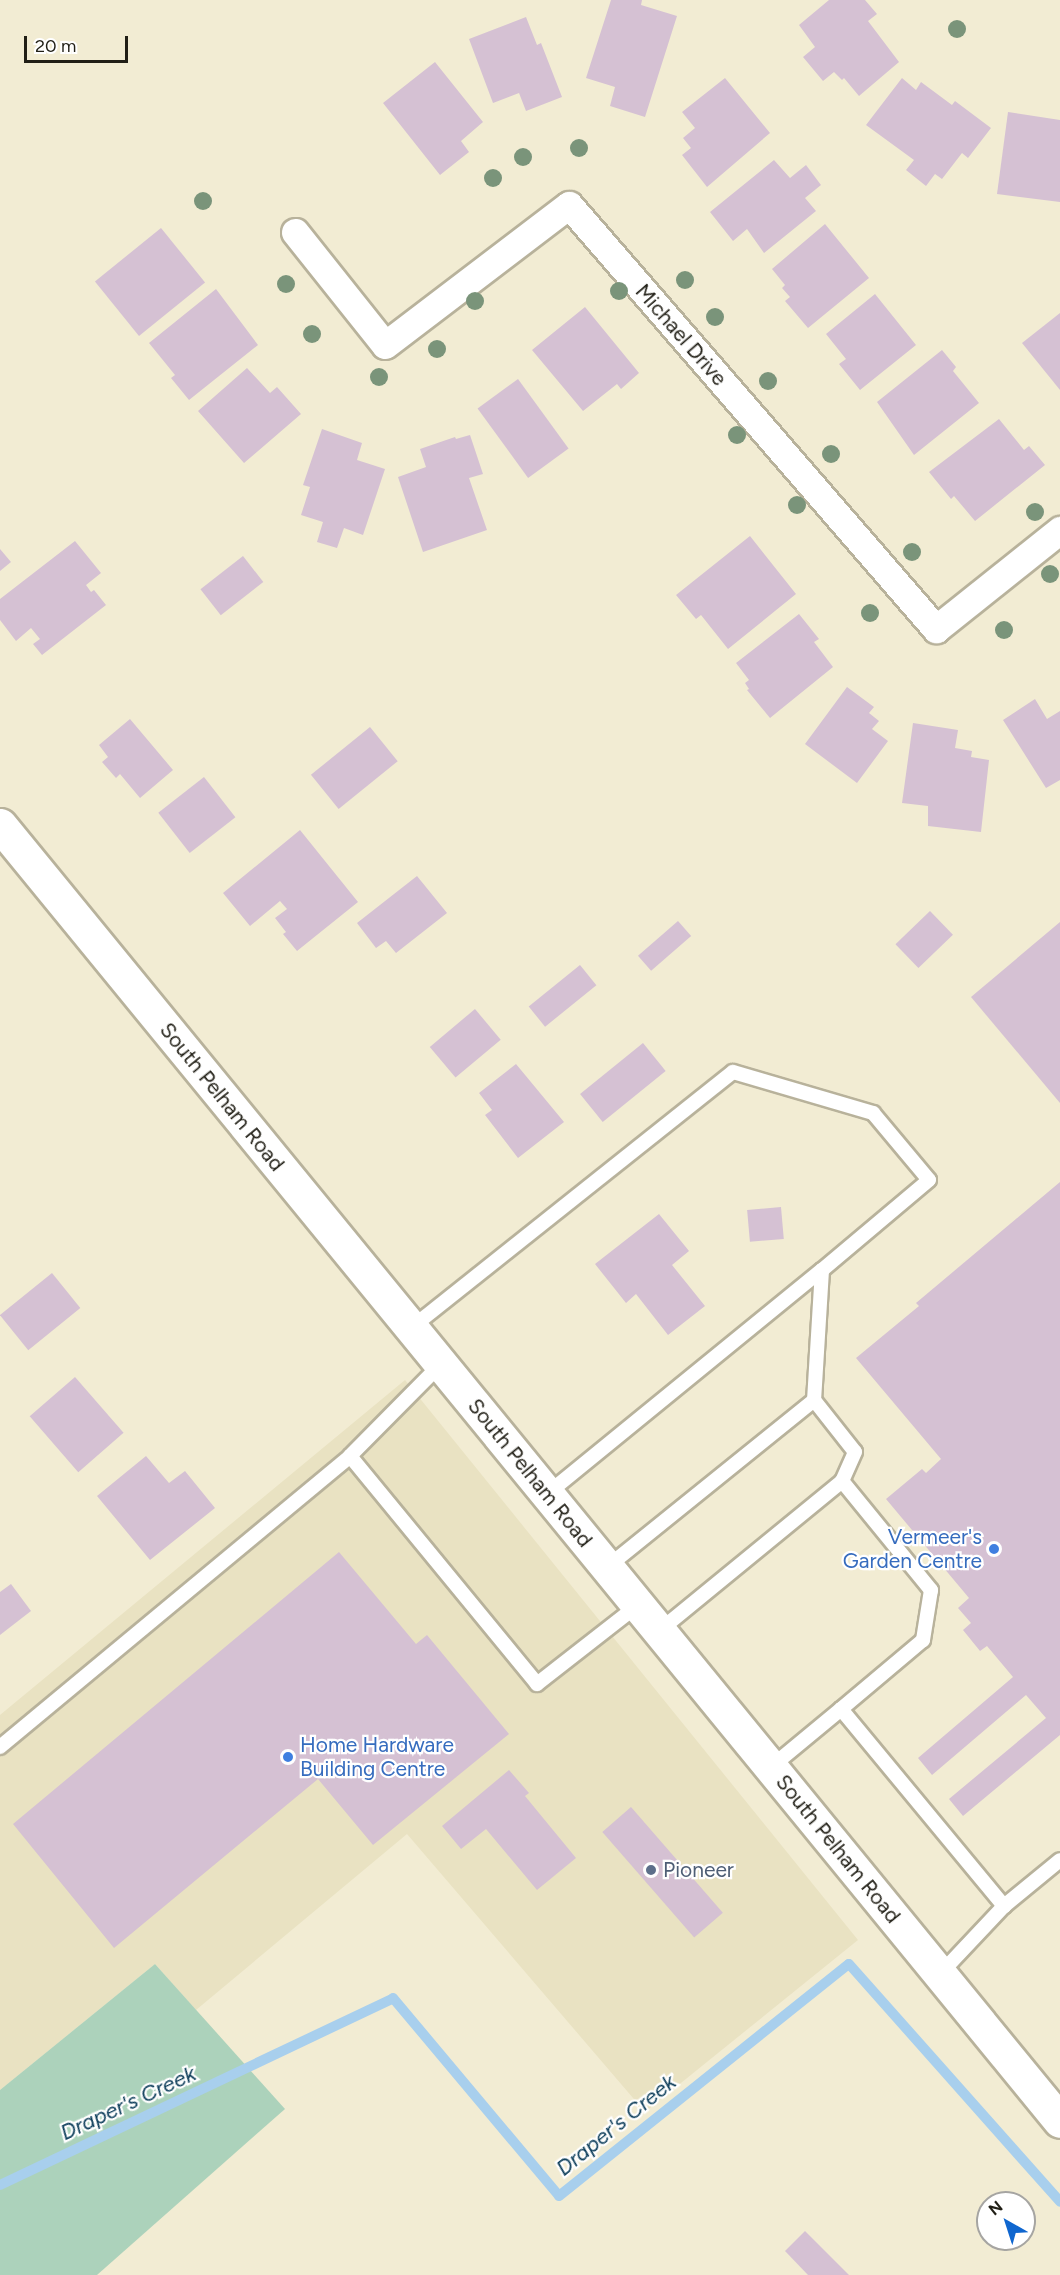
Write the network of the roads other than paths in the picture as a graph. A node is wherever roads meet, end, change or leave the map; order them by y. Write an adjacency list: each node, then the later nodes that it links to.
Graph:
1 (295, 232): 2 (street, Michael Drive)
2 (1060, 531)
3 (0, 825): 5 (main road, South Pelham Road)
4 (822, 1270): 5 (lane); 7 (lane); 10 (lane)
5 (411, 1328): 6 (main road, South Pelham Road)
6 (441, 1364): 8 (lane); 10 (main road, South Pelham Road)
7 (814, 1400): 9 (lane); 11 (lane)
8 (350, 1456): 12 (lane); 15 (lane)
9 (842, 1481): 13 (lane); 14 (lane)
10 (547, 1494): 11 (main road, South Pelham Road)
11 (606, 1568): 12 (main road, South Pelham Road)
12 (637, 1606): 13 (main road, South Pelham Road)
13 (659, 1632): 16 (main road, South Pelham Road)
14 (841, 1709): 16 (lane); 18 (lane)
15 (0, 1747)
16 (771, 1767): 19 (main road, South Pelham Road)
17 (1060, 1860): 18 (lane)
18 (1004, 1906): 19 (lane)
19 (940, 1974): 20 (main road, South Pelham Road)
20 (1060, 2121)

